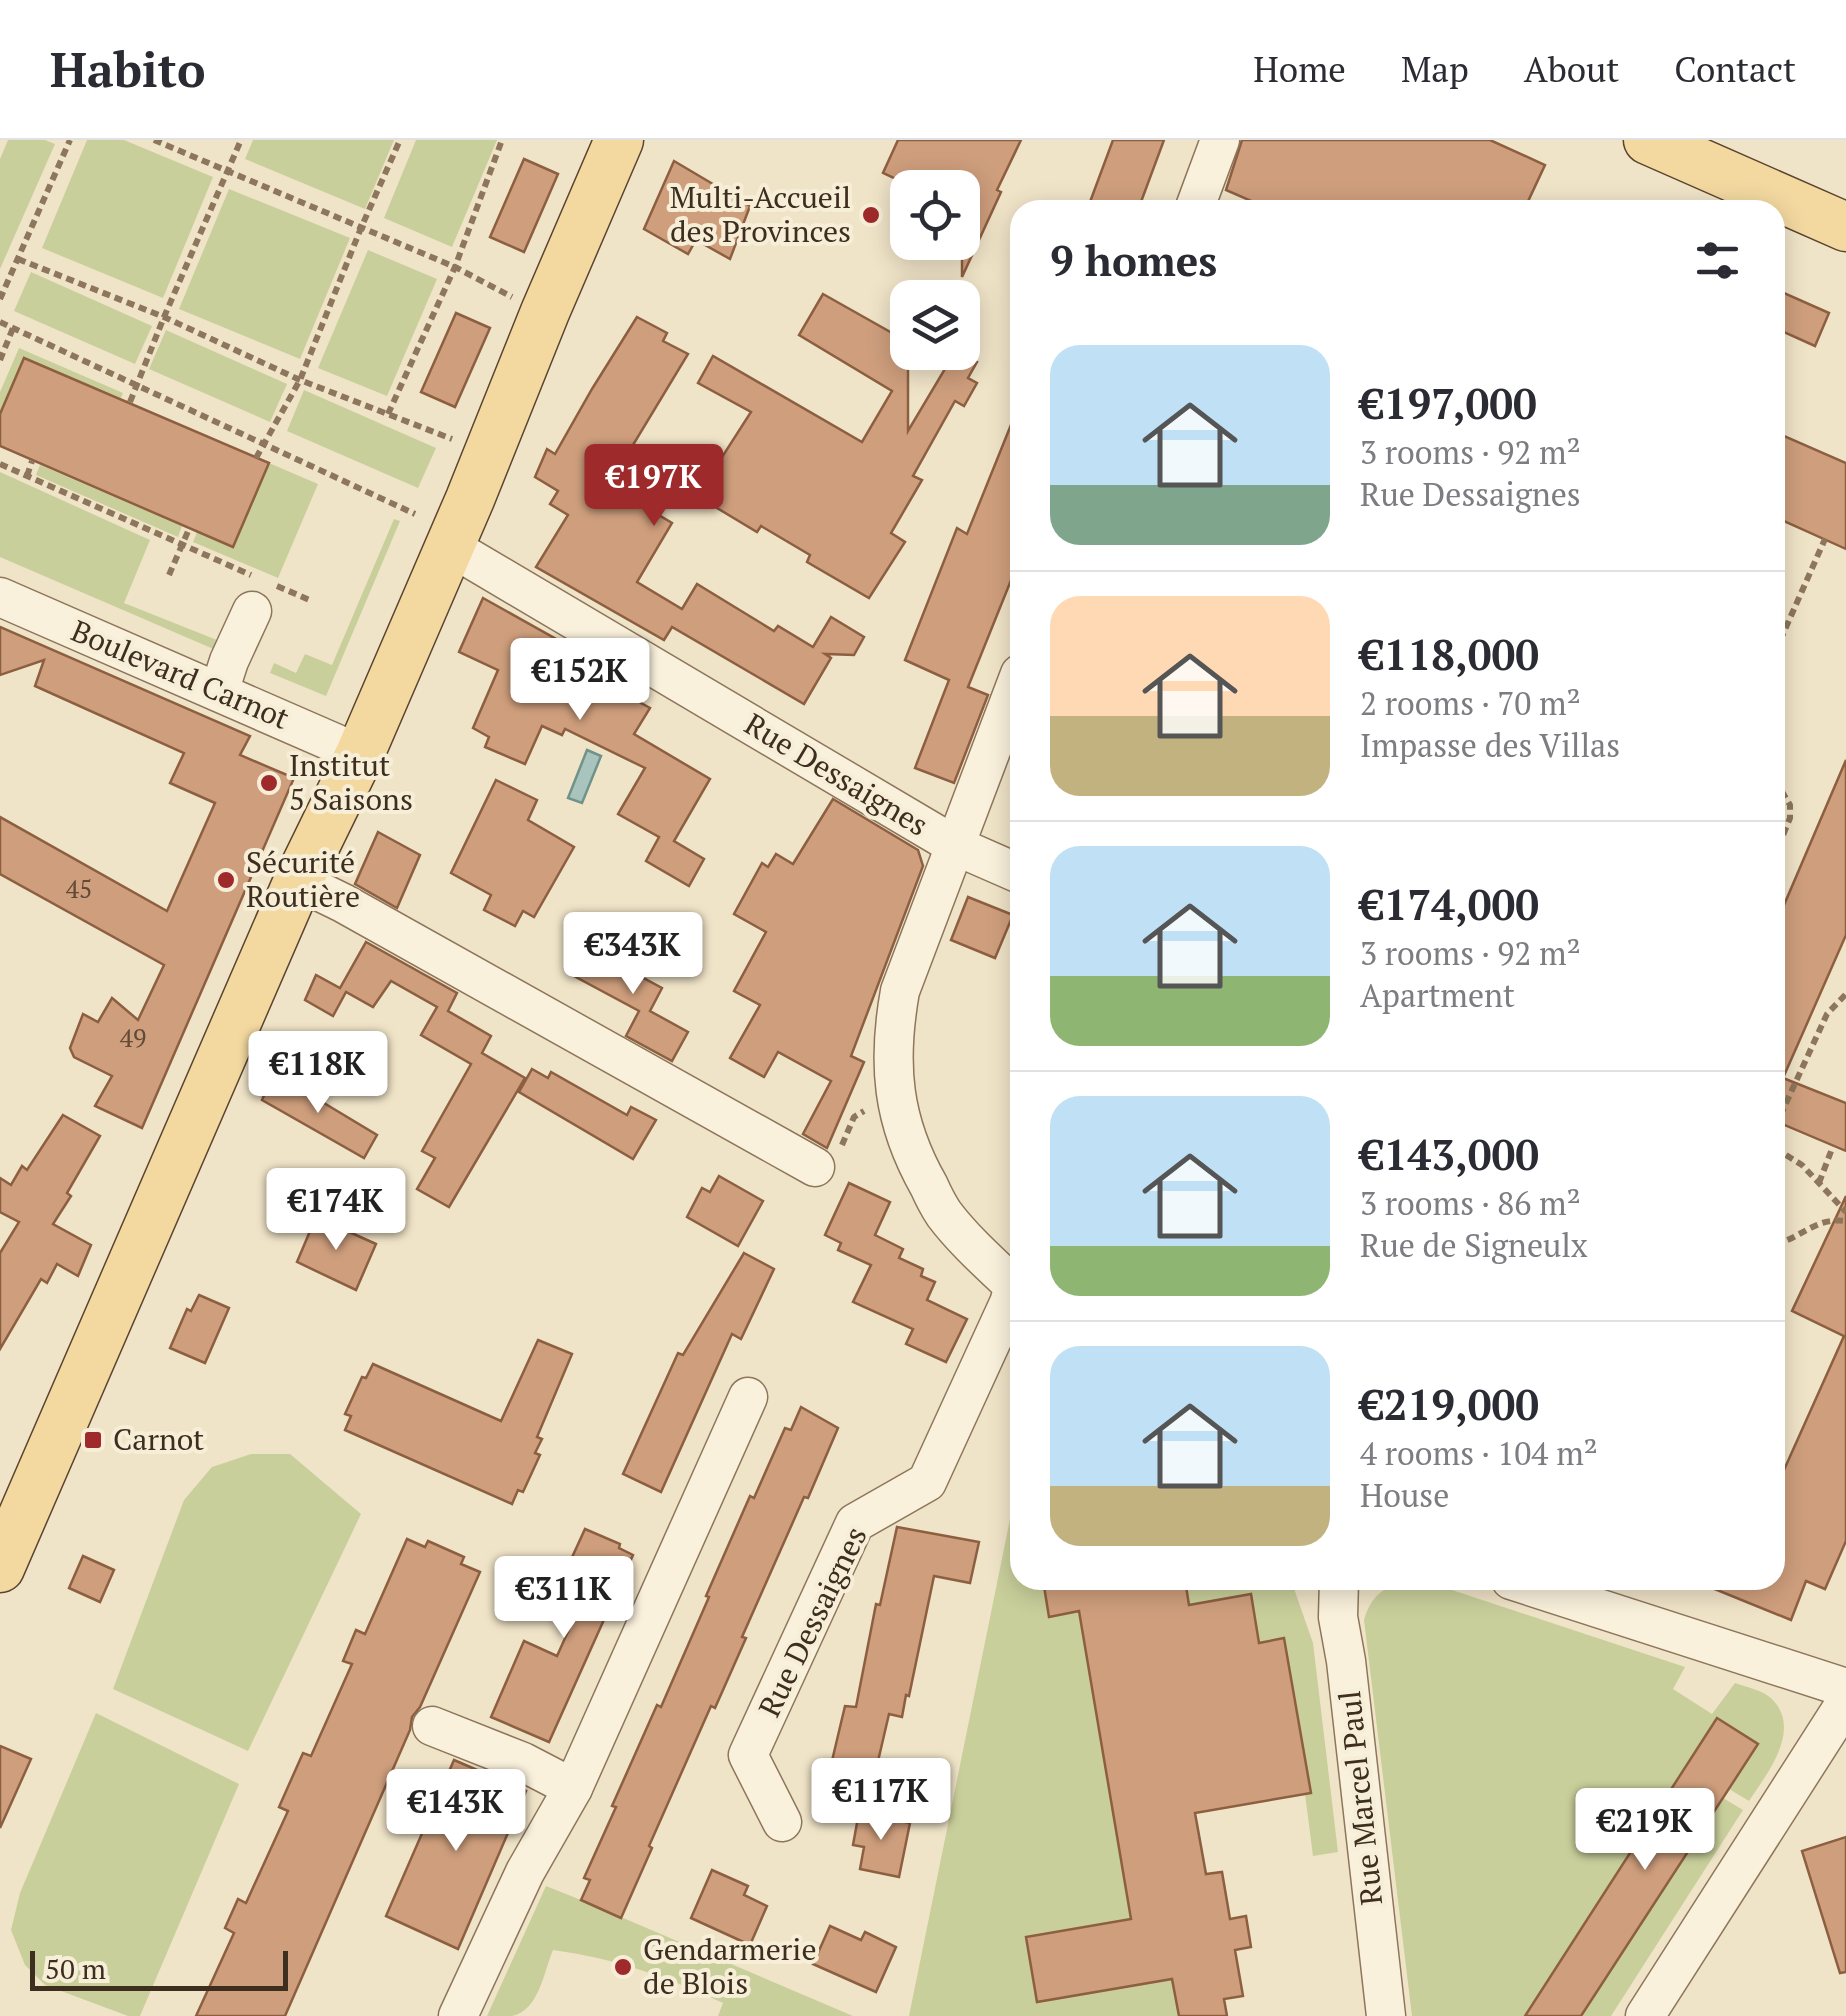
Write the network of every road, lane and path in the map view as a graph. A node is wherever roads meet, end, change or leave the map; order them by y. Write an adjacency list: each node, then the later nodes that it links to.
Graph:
1 (70, 140): 15 (path)
2 (154, 140): 9 (path)
3 (241, 140): 9 (path)
4 (400, 140): 13 (path)
5 (502, 140): 16 (path)
6 (619, 140): 18 (main road)
7 (1220, 140): 10 (street)
8 (1648, 140): 11 (main road)
9 (227, 172): 13 (path); 19 (path)
10 (1198, 200)
11 (1783, 200)
12 (1785, 201): 14 (main road)
13 (361, 228): 16 (path); 23 (path)
14 (1846, 228)
15 (18, 259): 17 (path); 19 (path)
16 (456, 267): 18 (path); 26 (path)
17 (0, 299)
18 (545, 312): 34 (main road)
19 (164, 317): 23 (path); 24 (path)
20 (0, 322): 21 (path)
21 (13, 328): 22 (path); 24 (path)
22 (0, 360)
23 (300, 380): 26 (path); 28 (path)
24 (137, 384): 25 (path); 28 (path)
25 (130, 402)
26 (388, 414): 27 (path)
27 (452, 439)
28 (265, 443): 29 (path); 34 (path)
29 (256, 458)
30 (32, 461): 32 (path)
31 (0, 464): 32 (path)
32 (27, 476): 36 (path)
33 (189, 529): 36 (path)
34 (432, 530): 44 (main road); 47 (street, Rue Dessaignes)
35 (1825, 540): 41 (path)
36 (182, 544): 37 (path); 39 (path)
37 (169, 575)
38 (0, 597): 42 (street, Boulevard Carnot)
39 (312, 602)
40 (252, 611): 42 (street)
41 (1785, 630)
42 (219, 692): 44 (street, Boulevard Carnot)
43 (1010, 701): 47 (street)
44 (360, 754): 49 (main road)
45 (1785, 797): 46 (path)
46 (1785, 830)
47 (956, 846): 48 (street); 60 (street, Rue Dessaignes)
48 (1010, 870)
49 (298, 881): 55 (street); 63 (main road)
50 (1846, 994): 51 (path)
51 (1785, 1105)
52 (866, 1110): 55 (path)
53 (1833, 1146): 56 (path)
54 (1785, 1153): 56 (path)
55 (815, 1166)
56 (1819, 1183): 57 (path)
57 (1846, 1212)
58 (1846, 1222): 59 (path)
59 (1785, 1241)
60 (1010, 1282)
61 (1010, 1300): 70 (street, Rue Dessaignes)
62 (748, 1398): 69 (street)
63 (0, 1568)
64 (1339, 1590): 72 (street, Rue Marcel Paul)
65 (1543, 1590): 66 (street)
66 (1846, 1688)
67 (1846, 1702): 73 (street)
68 (432, 1726): 69 (street)
69 (573, 1788): 71 (street)
70 (782, 1822)
71 (458, 2016)
72 (1386, 2016)
73 (1645, 2016)

